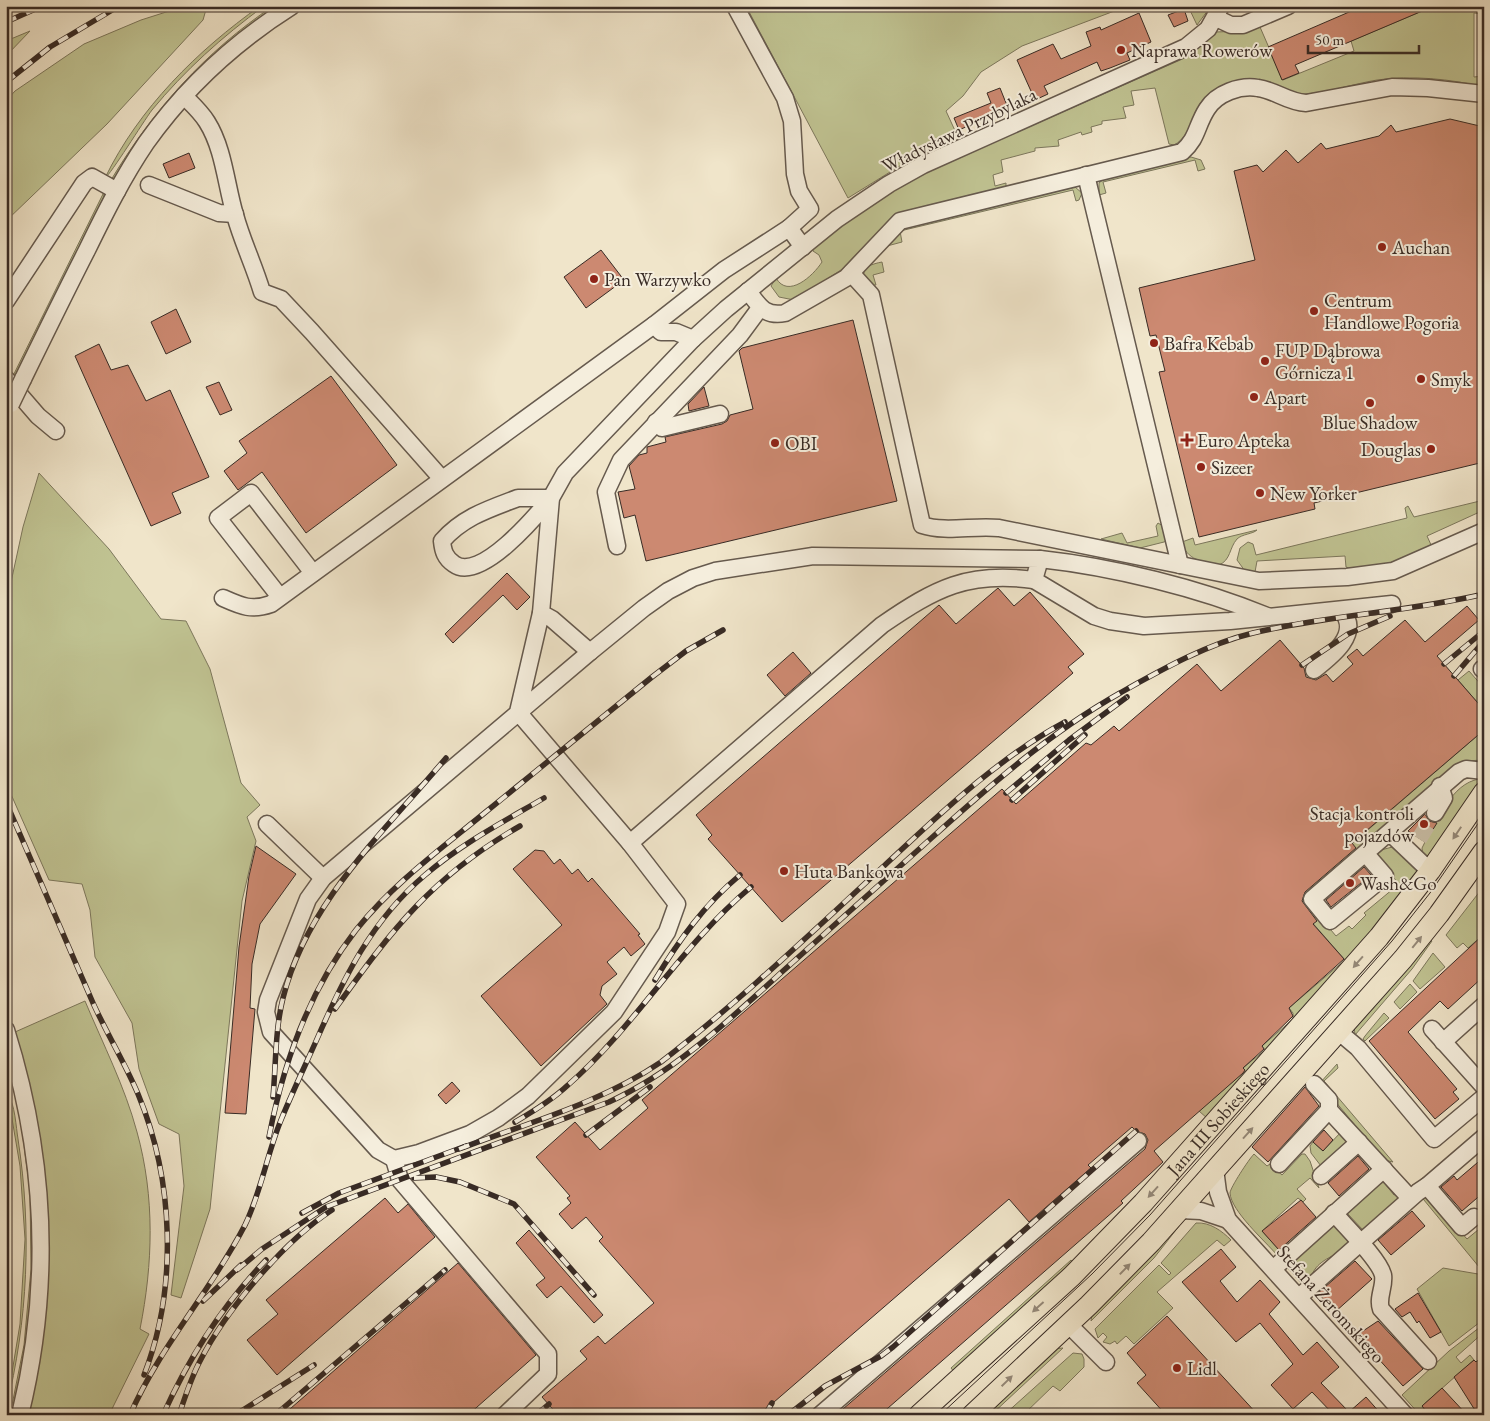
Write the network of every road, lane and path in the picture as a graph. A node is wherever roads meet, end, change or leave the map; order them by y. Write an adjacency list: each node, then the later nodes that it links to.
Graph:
1 (292, 6): 6 (street)
2 (734, 6): 11 (street)
3 (1288, 6): 4 (street)
4 (1219, 12): 12 (street, Władysława Przybylaka)
5 (1484, 94): 7 (street)
6 (184, 96): 9 (street); 10 (street)
7 (1086, 175): 13 (street); 29 (street)
8 (149, 185): 10 (street)
9 (116, 191): 15 (street); 19 (street)
10 (234, 214): 24 (street)
11 (789, 228): 12 (street); 17 (street)
12 (803, 247): 14 (street, Władysława Przybylaka)
13 (851, 273): 16 (street); 29 (street)
14 (748, 291): 16 (street); 18 (street, Władysława Przybylaka)
15 (6, 301)
16 (760, 308): 22 (street)
17 (654, 325): 18 (street); 24 (street)
18 (694, 339): 25 (street, Władysława Przybylaka)
19 (14, 379): 20 (street, bridge); 23 (street)
20 (8, 408)
21 (720, 414): 22 (street)
22 (656, 422): 27 (street)
23 (56, 431)
24 (442, 478): 30 (street)
25 (551, 498): 25 (street); 36 (street)
26 (1484, 531): 29 (street)
27 (617, 546)
28 (1040, 559): 31 (street); 37 (street); 38 (street)
29 (1180, 565)
30 (313, 573): 33 (street); 33 (street)
31 (1034, 580): 37 (street); 48 (street)
32 (222, 598): 33 (street)
33 (280, 598)
34 (1392, 604): 35 (street)
35 (1342, 611): 37 (street); 39 (street)
36 (541, 613): 38 (street); 40 (street)
37 (1269, 617)
38 (590, 652): 40 (street)
39 (1314, 670)
40 (518, 712): 48 (street); 53 (street)
41 (1484, 771): 42 (street)
42 (1440, 786): 44 (street); 46 (street)
43 (1484, 792): 52 (main road, Jana III Sobieskiego, one-way to 52)
44 (1435, 813)
45 (266, 824): 53 (street)
46 (1390, 833): 50 (street); 51 (street)
47 (1420, 839): 50 (street)
48 (630, 843): 66 (street)
49 (1483, 852): 57 (main road, Jana III Sobieskiego, one-way to 49)
50 (1411, 853): 52 (street)
51 (1366, 854)
52 (1430, 871): 86 (main road, Jana III Sobieskiego, one-way to 86)
53 (323, 878): 66 (street)
54 (1483, 1006): 58 (street)
55 (1432, 1029): 58 (street)
56 (6, 1030): 84 (street)
57 (1339, 1032): 61 (street); 68 (main road, Jana III Sobieskiego, one-way to 57)
58 (1443, 1042): 60 (street)
59 (1314, 1084): 62 (street)
60 (1484, 1087)
61 (1484, 1097)
62 (1330, 1110): 65 (street); 67 (street)
63 (1484, 1138): 71 (street)
64 (1138, 1141): 85 (street)
65 (1359, 1142): 69 (street); 70 (street)
66 (394, 1159): 83 (street)
67 (1279, 1164)
68 (1215, 1169): 73 (main road, Jana III Sobieskiego); 76 (street, Stefana Żeromskiego)
69 (1384, 1169): 72 (street); 74 (street)
70 (1321, 1176)
71 (1428, 1186): 72 (street); 75 (street)
72 (1410, 1198): 77 (street)
73 (1180, 1210): 76 (street, Stefana Żeromskiego); 80 (main road, Jana III Sobieskiego, one-way to 73)
74 (1334, 1213): 77 (street); 78 (street)
75 (1474, 1217)
76 (1228, 1220): 78 (street, Stefana Żeromskiego)
77 (1360, 1243): 79 (street); 81 (street)
78 (1273, 1269): 79 (street, Stefana Żeromskiego)
79 (1299, 1298): 88 (street, Stefana Żeromskiego)
80 (1068, 1324): 82 (street); 87 (main road, Jana III Sobieskiego, one-way to 80)
81 (1428, 1361)
82 (1106, 1362)
83 (514, 1412)
84 (20, 1415)
85 (820, 1415)
86 (919, 1415)
87 (972, 1415)
88 (1405, 1415)

